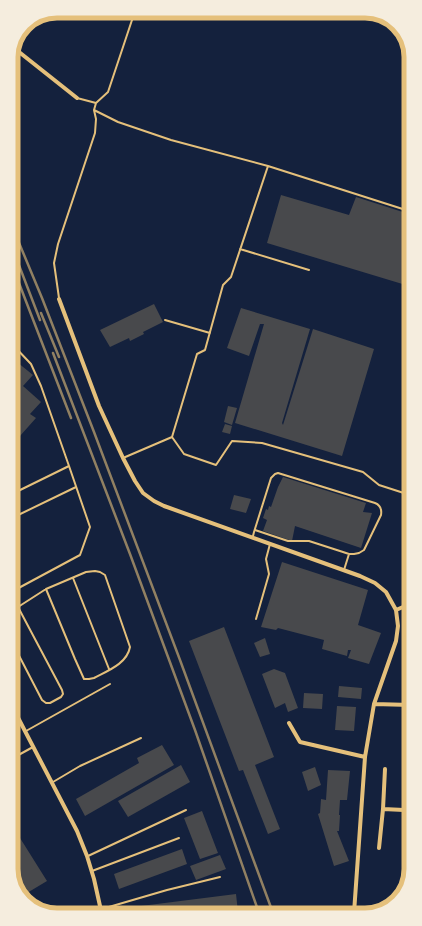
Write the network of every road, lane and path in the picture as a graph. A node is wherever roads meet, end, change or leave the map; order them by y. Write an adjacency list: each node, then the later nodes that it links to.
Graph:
1 (132, 18): 4 (lane)
2 (18, 51): 3 (street)
3 (77, 98): 4 (lane)
4 (96, 103): 5 (lane)
5 (94, 110): 6 (lane); 10 (lane)
6 (268, 166): 7 (lane); 8 (lane)
7 (404, 209)
8 (240, 249): 9 (lane); 12 (lane)
9 (309, 270)
10 (59, 299): 15 (street)
11 (165, 320): 12 (lane)
12 (210, 333): 14 (lane)
13 (18, 350): 16 (lane)
14 (172, 438): 15 (lane); 19 (lane)
15 (123, 458): 22 (street)
16 (69, 466): 17 (lane); 18 (lane)
17 (76, 486): 20 (lane); 27 (lane)
18 (18, 491)
19 (404, 493)
20 (18, 515)
21 (255, 530): 22 (lane); 24 (lane); 24 (lane)
22 (252, 538): 23 (street)
23 (270, 544): 25 (street); 32 (lane)
24 (349, 554): 25 (lane)
25 (343, 570): 31 (street)
26 (73, 578): 28 (lane); 34 (lane); 34 (lane)
27 (18, 588)
28 (46, 589): 29 (lane); 34 (lane)
29 (18, 607): 33 (lane)
30 (404, 607): 31 (street)
31 (396, 610): 36 (street)
32 (256, 619)
33 (18, 654)
34 (110, 669)
35 (110, 684): 40 (lane)
36 (374, 704): 37 (street); 44 (street)
37 (404, 705)
38 (18, 718): 40 (street)
39 (289, 724): 44 (street)
40 (25, 732): 42 (street)
41 (141, 738): 46 (lane)
42 (33, 747): 43 (lane); 46 (street)
43 (18, 755)
44 (365, 757): 57 (street)
45 (385, 769): 47 (street)
46 (52, 783): 52 (street)
47 (382, 809): 49 (street); 51 (street)
48 (186, 810): 52 (lane)
49 (404, 810)
50 (179, 838): 53 (lane)
51 (378, 848)
52 (87, 856): 53 (street)
53 (92, 871): 55 (street)
54 (220, 877): 56 (lane)
55 (102, 908)
56 (105, 908)
57 (354, 908)

